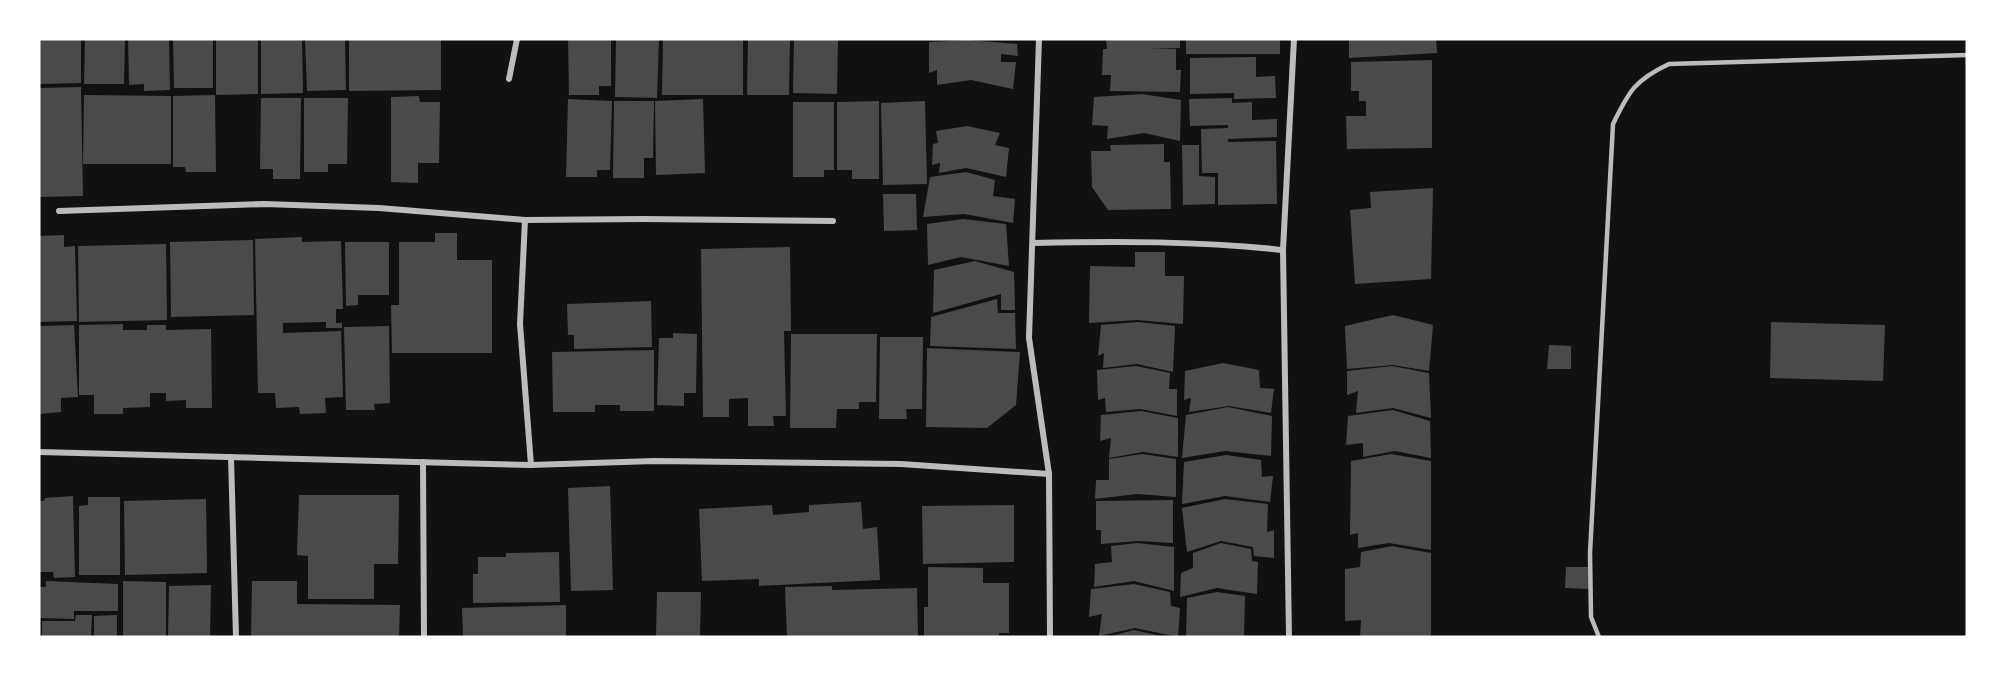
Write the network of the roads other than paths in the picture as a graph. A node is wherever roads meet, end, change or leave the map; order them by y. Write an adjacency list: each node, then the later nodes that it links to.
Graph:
1 (517, 39): 5 (street)
2 (1039, 39): 9 (street)
3 (1294, 39): 10 (street)
4 (1967, 55): 20 (lane)
5 (509, 79)
6 (59, 211): 7 (street)
7 (525, 220): 8 (street); 14 (street)
8 (833, 221)
9 (1033, 243): 10 (street); 15 (street)
10 (1283, 250): 19 (street)
11 (39, 452): 12 (street)
12 (231, 456): 13 (street); 16 (street)
13 (423, 462): 14 (street); 17 (street)
14 (531, 465): 15 (street)
15 (1049, 474): 18 (street)
16 (236, 637)
17 (424, 637)
18 (1050, 637)
19 (1289, 637)
20 (1599, 637)

